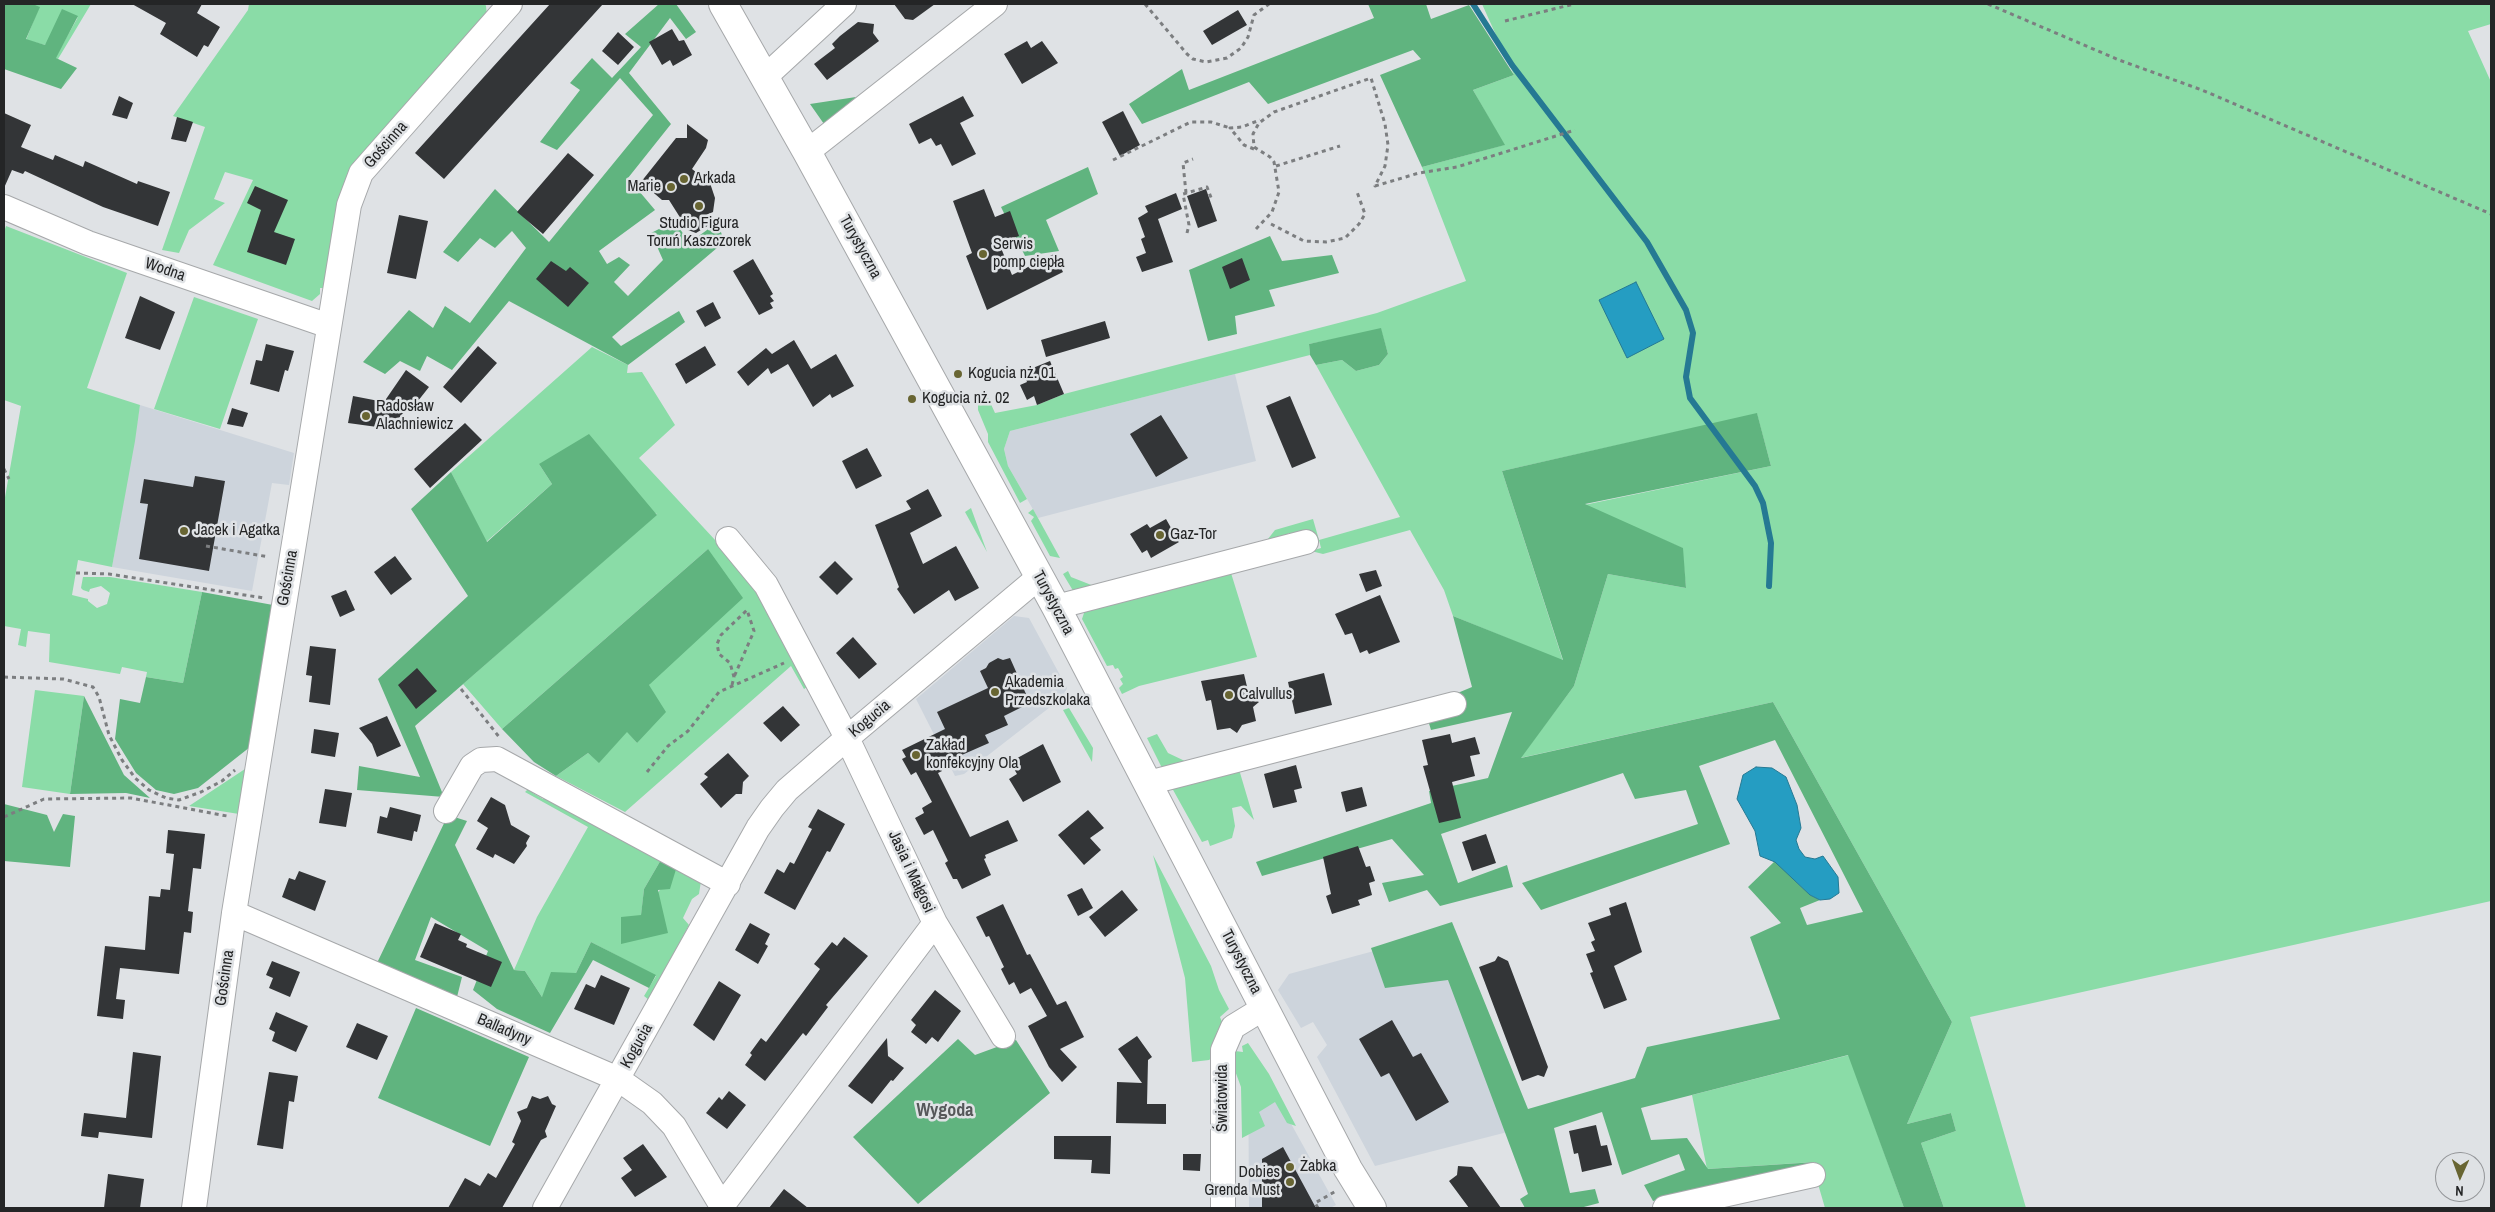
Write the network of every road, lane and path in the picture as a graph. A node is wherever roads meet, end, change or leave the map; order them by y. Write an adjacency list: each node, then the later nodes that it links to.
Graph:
1 (510, 4): 28 (street, Gościnna)
2 (724, 4): 10 (main road, Turystyczna)
3 (844, 4): 10 (street)
4 (995, 4): 16 (street)
5 (1145, 4): 6 (path)
6 (1270, 4)
7 (1574, 4): 9 (path)
8 (1988, 4): 24 (path)
9 (1505, 21)
10 (766, 77): 16 (main road, Turystyczna)
11 (1265, 117): 12 (path); 13 (path); 15 (path)
12 (1230, 128): 15 (path); 17 (path)
13 (1573, 131)
14 (1340, 146): 19 (path)
15 (1255, 150): 19 (path)
16 (807, 152): 36 (main road, Turystyczna)
17 (1113, 160)
18 (1194, 160): 21 (path)
19 (1276, 166): 26 (path)
20 (1357, 192): 25 (path)
21 (1186, 193): 22 (path); 27 (path)
22 (1212, 200)
23 (4, 207): 28 (street, Wodna)
24 (2491, 214)
25 (1271, 224)
26 (1256, 229)
27 (1187, 233)
28 (329, 326): 34 (street, Gościnna)
29 (4, 469): 30 (path)
30 (9, 479)
31 (728, 539): 39 (street, Jasia i Małgosi)
32 (1306, 542): 38 (street)
33 (206, 546): 34 (path)
34 (291, 560): 37 (street, Gościnna)
35 (76, 573): 37 (path)
36 (1039, 577): 38 (main road, Turystyczna); 45 (street, Kogucia)
37 (284, 601): 47 (street, Gościnna)
38 (1056, 607): 49 (main road, Turystyczna)
39 (803, 655): 42 (path); 45 (street, Jasia i Małgosi)
40 (4, 677): 47 (path)
41 (734, 677): 41 (path); 42 (path)
42 (731, 686): 48 (path)
43 (461, 689): 46 (path)
44 (1454, 704): 49 (street)
45 (847, 738): 53 (street, Kogucia); 55 (street, Jasia i Małgosi)
46 (501, 740)
47 (261, 742): 54 (street, Gościnna)
48 (647, 772)
49 (1148, 783): 56 (main road, Turystyczna)
50 (446, 811): 53 (street)
51 (229, 816): 52 (path)
52 (4, 817)
53 (728, 884): 58 (street, Kogucia)
54 (234, 913): 58 (street, Balladyny); 62 (street, Gościnna)
55 (936, 923): 57 (street); 61 (street, Jasia i Małgosi)
56 (1264, 1008): 64 (street, Światowida); 66 (main road, Turystyczna)
57 (1003, 1036)
58 (618, 1079): 61 (street, Balladyny); 63 (street, Kogucia)
59 (1813, 1176): 67 (street)
60 (1338, 1189): 65 (path)
61 (722, 1207)
62 (194, 1208)
63 (544, 1208)
64 (1223, 1208)
65 (1318, 1208)
66 (1372, 1208)
67 (1665, 1208)

